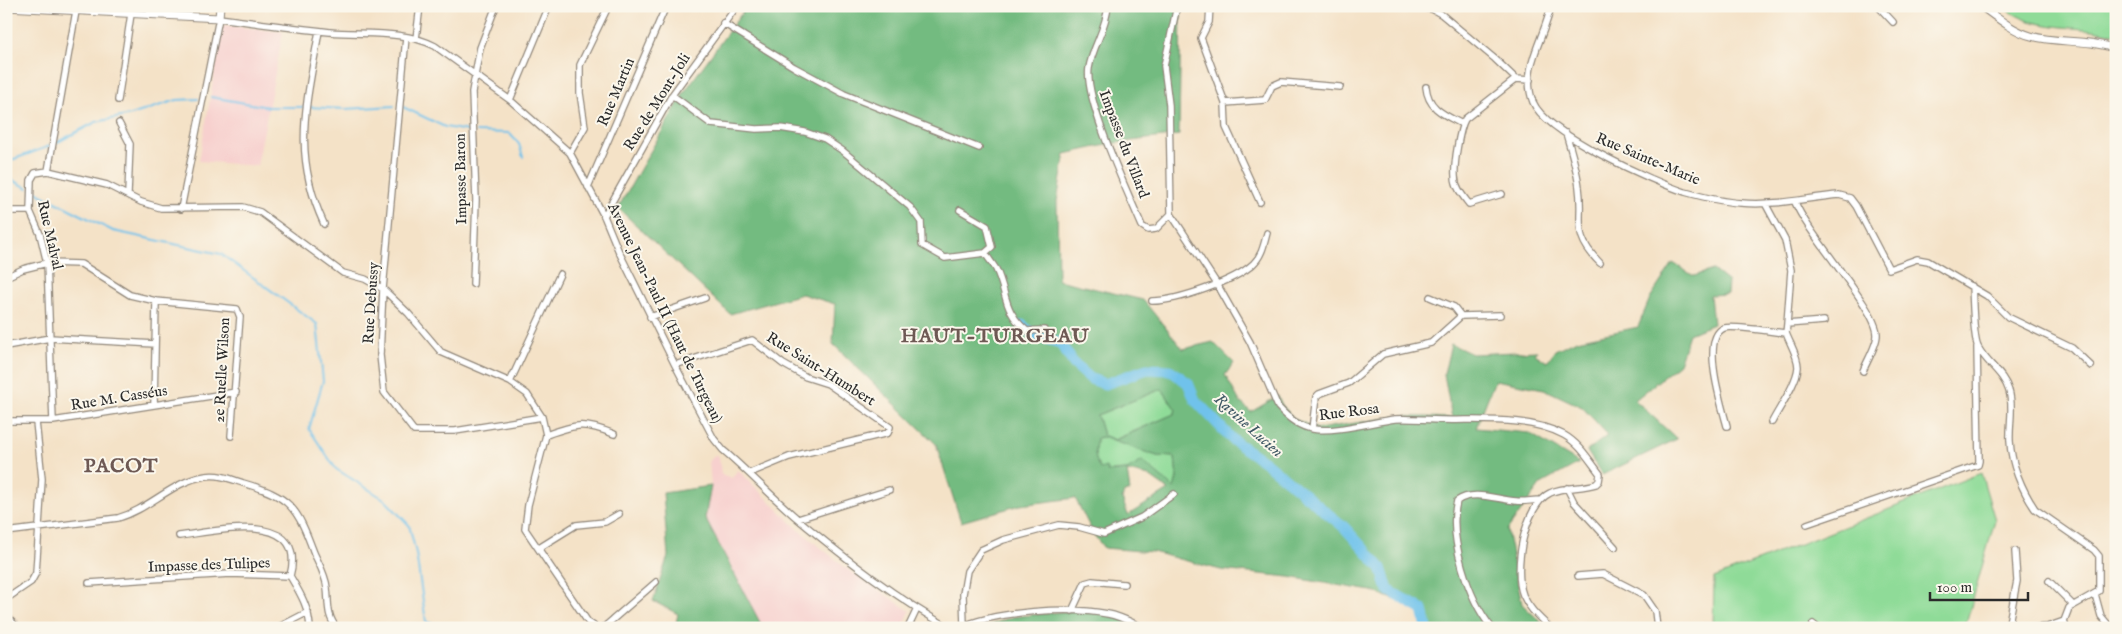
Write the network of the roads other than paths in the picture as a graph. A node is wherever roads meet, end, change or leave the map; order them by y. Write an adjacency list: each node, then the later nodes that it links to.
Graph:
1 (220, 6): 19 (street)
2 (420, 6): 24 (street)
3 (496, 6): 26 (street, Impasse Baron)
4 (549, 6): 33 (street)
5 (666, 6): 41 (street, Rue Martin)
6 (737, 6): 21 (street, Rue de Mont-Joli)
7 (1108, 6): 51 (street, Impasse du Villard)
8 (1177, 6): 51 (street)
9 (1210, 6): 34 (street)
10 (1412, 6): 27 (street)
11 (1551, 6): 28 (street, Rue Sainte-Marie)
12 (1878, 6): 20 (street)
13 (1981, 6): 25 (street)
14 (6, 7): 15 (street)
15 (31, 7): 16 (street)
16 (76, 11): 18 (street); 40 (street)
17 (606, 11): 39 (street)
18 (131, 14): 19 (street); 32 (street)
19 (219, 18): 22 (street, Avenue Jean-Paul II (Haut de Turgeau)); 47 (street)
20 (1893, 22)
21 (723, 23): 31 (street, Rue de Mont-Joli); 38 (street)
22 (319, 30): 23 (street, Avenue Jean-Paul II (Haut de Turgeau)); 53 (street)
23 (406, 37): 24 (street, Avenue Jean-Paul II (Haut de Turgeau)); 63 (street, Rue Debussy)
24 (416, 39): 26 (street, Avenue Jean-Paul II (Haut de Turgeau))
25 (2116, 49)
26 (474, 74): 33 (street, Avenue Jean-Paul II (Haut de Turgeau)); 60 (street, Impasse Baron)
27 (1516, 80): 28 (street); 36 (street)
28 (1530, 80): 37 (street, Rue Sainte-Marie)
29 (1340, 87): 34 (street)
30 (1426, 87): 36 (street)
31 (672, 95): 52 (street, Rue de Mont-Joli); 55 (street)
32 (118, 100)
33 (510, 100): 39 (street, Avenue Jean-Paul II (Haut de Turgeau))
34 (1225, 103): 44 (street)
35 (119, 123): 42 (street)
36 (1462, 124): 43 (street)
37 (1566, 133): 46 (street, Rue Sainte-Marie); 57 (street)
38 (979, 148)
39 (570, 153): 41 (street, Avenue Jean-Paul II (Haut de Turgeau))
40 (48, 171): 42 (street); 50 (street, Rue Malval)
41 (588, 187): 52 (street, Avenue Jean-Paul II (Haut de Turgeau))
42 (128, 194): 47 (street)
43 (1502, 194)
44 (1260, 202)
45 (1795, 202): 46 (street, Rue Sainte-Marie); 62 (street, Rue Sainte-Marie); 81 (street)
46 (1766, 205): 72 (street)
47 (181, 209): 63 (street)
48 (960, 210): 55 (street)
49 (6, 211): 50 (street)
50 (30, 211): 56 (street, Rue Malval)
51 (1171, 214): 61 (street, Rue Rosa)
52 (604, 216): 70 (street, Avenue Jean-Paul II (Haut de Turgeau))
53 (324, 224)
54 (1267, 233): 61 (street)
55 (984, 253): 73 (street)
56 (47, 263): 59 (street, 2e Ruelle Wilson); 66 (street, 2e Ruelle Wilson); 75 (street, Rue Malval)
57 (1600, 263)
58 (560, 274): 82 (street)
59 (6, 277)
60 (473, 284)
61 (1217, 284): 67 (street); 91 (street, Rue Rosa)
62 (1972, 286): 78 (street); 80 (street, Rue Sainte-Marie)
63 (383, 289): 82 (street); 85 (street, Rue Debussy)
64 (1430, 297): 69 (street)
65 (705, 298): 70 (street)
66 (156, 301): 76 (street); 83 (street, 2e Ruelle Wilson)
67 (1152, 301)
68 (1500, 315): 69 (street)
69 (1462, 316): 91 (street)
70 (650, 317): 79 (street, Avenue Jean-Paul II (Haut de Turgeau))
71 (1824, 321): 72 (street)
72 (1788, 324): 74 (street)
73 (1044, 330)
74 (1786, 333): 89 (street); 90 (street)
75 (50, 338): 76 (street); 77 (street); 87 (street, Rue Malval)
76 (155, 344): 84 (street)
77 (6, 346)
78 (1977, 347): 102 (street); 115 (street)
79 (675, 365): 95 (street, Avenue Jean-Paul II (Haut de Turgeau)); 95 (street, Rue Saint-Humbert)
80 (2092, 366)
81 (1863, 371)
82 (510, 382): 85 (street)
83 (236, 392): 84 (street, Rue M. Casséus); 94 (street, 2e Ruelle Wilson)
84 (154, 405): 87 (street, Rue M. Casséus)
85 (542, 417): 93 (street)
86 (6, 421): 88 (street, Rue M. Casséus)
87 (53, 421): 88 (street, Rue M. Casséus)
88 (36, 422): 103 (street)
89 (1772, 422)
90 (1727, 426)
91 (1312, 429): 96 (street, Rue Rosa)
92 (614, 434): 93 (street)
93 (546, 435): 107 (street)
94 (231, 436)
95 (750, 473): 101 (street, Avenue Jean-Paul II (Haut de Turgeau))
96 (1567, 488): 99 (street, Rue Rosa); 106 (street)
97 (889, 490): 101 (street)
98 (1174, 494): 124 (street)
99 (1540, 500): 134 (street); 135 (street)
100 (619, 514): 107 (street)
101 (798, 518): 118 (street, Avenue Jean-Paul II (Haut de Turgeau))
102 (1807, 524)
103 (39, 528): 104 (street); 116 (street); 128 (street)
104 (6, 532)
105 (179, 536): 109 (street)
106 (1615, 547)
107 (538, 548): 123 (street)
108 (2015, 551): 137 (street)
109 (290, 576): 113 (street, Impasse des Tulipes); 120 (street, Impasse des Tulipes)
110 (1578, 576): 136 (street)
111 (2049, 581): 117 (street)
112 (656, 582): 130 (street)
113 (89, 583)
114 (1124, 584): 119 (street)
115 (2095, 594): 117 (street); 140 (street)
116 (6, 600)
117 (2073, 605): 122 (street)
118 (917, 609): 131 (street); 132 (street, Avenue Jean-Paul II (Haut de Turgeau))
119 (1072, 611): 124 (street); 133 (street)
120 (308, 612): 126 (street); 127 (street, Impasse des Tulipes)
121 (6, 616): 125 (street)
122 (2064, 620): 138 (street); 139 (street)
123 (587, 625): 129 (street)
124 (962, 627)
125 (18, 628)
126 (277, 628)
127 (310, 628)
128 (337, 628)
129 (597, 628)
130 (603, 628)
131 (908, 628)
132 (950, 628)
133 (1144, 628)
134 (1492, 628)
135 (1550, 628)
136 (1658, 628)
137 (2008, 628)
138 (2034, 628)
139 (2066, 628)
140 (2111, 628)

